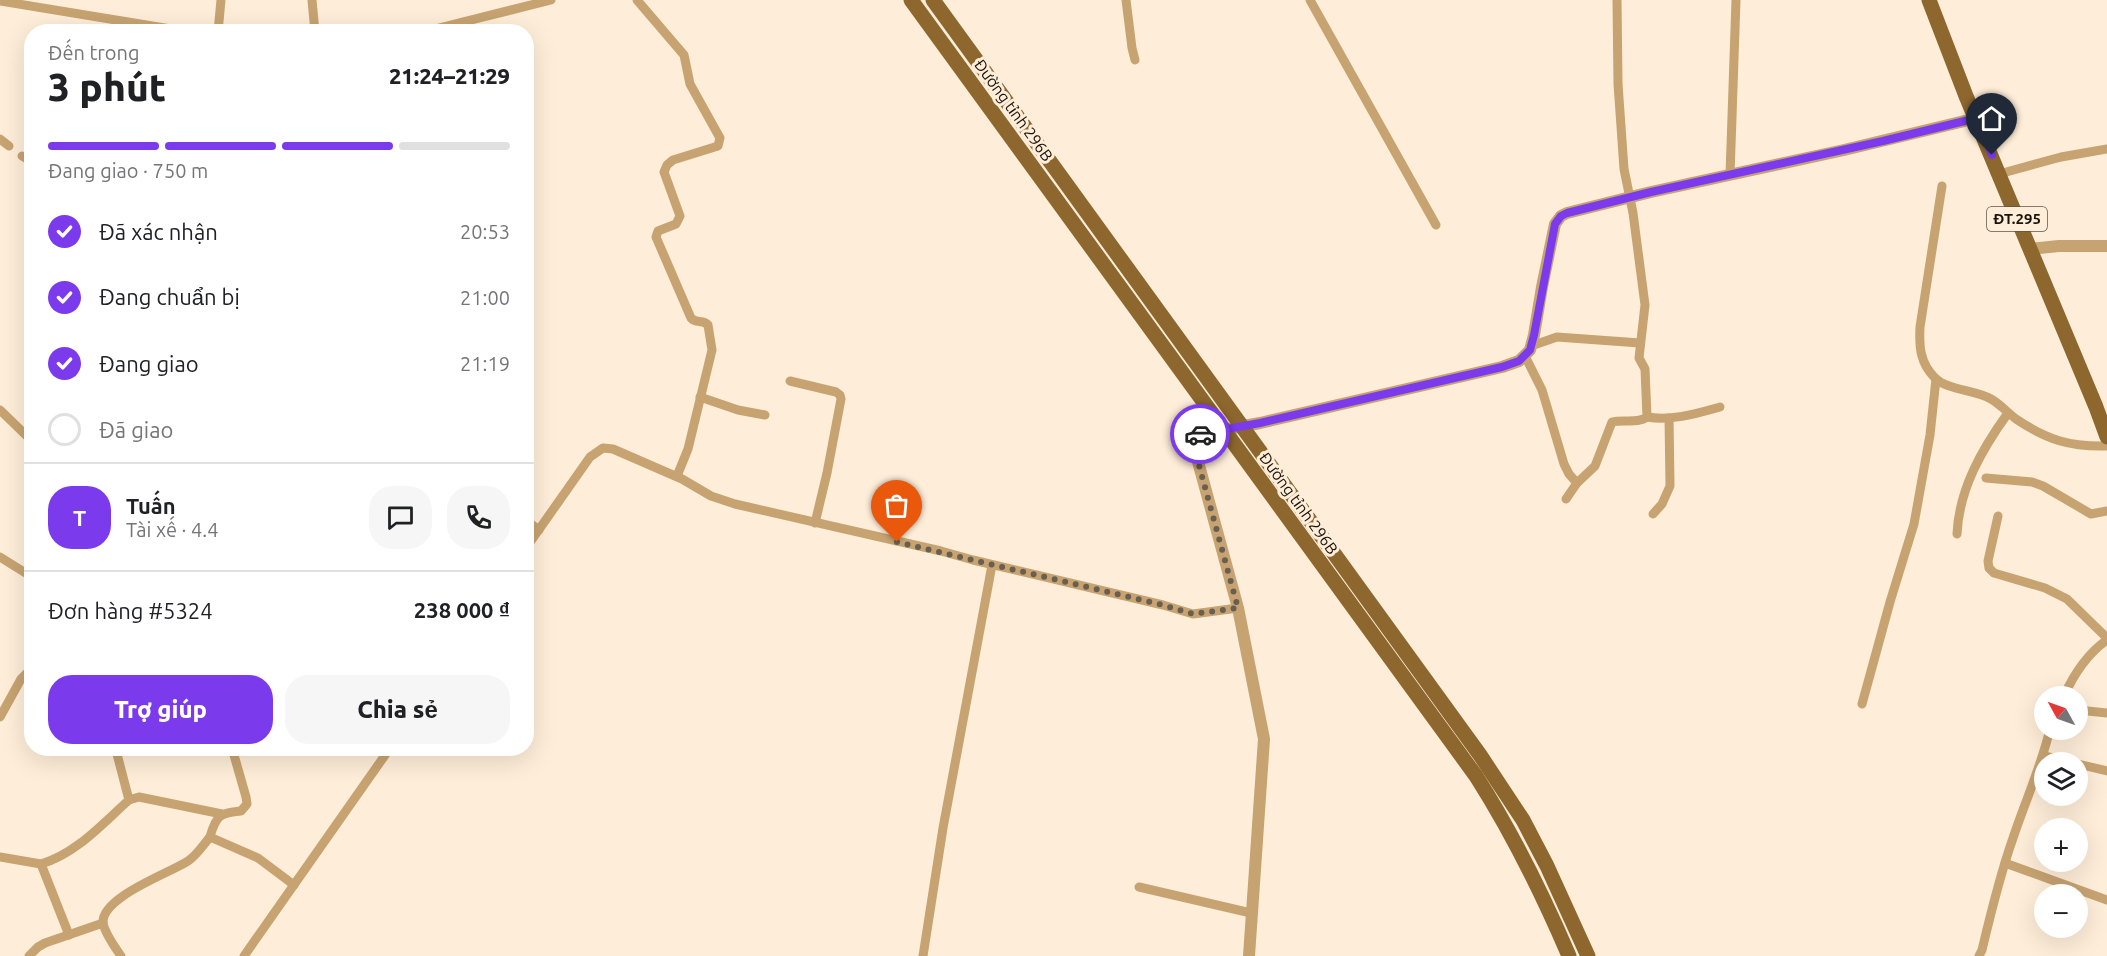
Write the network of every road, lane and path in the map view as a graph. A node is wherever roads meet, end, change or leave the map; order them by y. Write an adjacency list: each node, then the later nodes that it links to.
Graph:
1 (221, 0): 14 (street)
2 (312, 0): 15 (street)
3 (552, 0): 16 (street)
4 (637, 0): 33 (street)
5 (911, 0): 41 (main road, Đường tỉnh 296B)
6 (933, 0): 40 (main road, Đường tỉnh 296B)
7 (1126, 0): 17 (street)
8 (1310, 0): 26 (street)
9 (1617, 0): 25 (street)
10 (1736, 0): 23 (street)
11 (1929, 0): 18 (main road, ĐT.295)
12 (0, 1): 13 (street)
13 (140, 24)
14 (219, 24)
15 (314, 24)
16 (455, 24)
17 (1135, 60)
18 (1977, 118): 22 (main road, ĐT.295); 23 (street)
19 (0, 139): 20 (street)
20 (9, 146)
21 (2107, 149): 22 (street)
22 (1999, 174): 28 (main road, ĐT.295)
23 (1730, 175): 25 (street)
24 (1942, 186): 31 (street)
25 (1629, 198): 29 (street); 30 (street)
26 (1436, 225)
27 (2107, 246): 28 (street)
28 (2030, 249): 43 (main road, ĐT.295)
29 (1640, 343): 30 (street); 38 (street)
30 (1528, 351): 40 (street); 47 (street)
31 (1936, 379): 36 (street); 64 (street)
32 (790, 381): 52 (street)
33 (700, 398): 37 (street); 45 (street)
34 (1720, 407): 39 (street)
35 (0, 410): 42 (street)
36 (2008, 413): 44 (street); 55 (street)
37 (765, 415)
38 (1647, 417): 39 (street); 47 (street)
39 (1669, 418): 50 (street)
40 (1240, 426): 41 (street); 92 (main road, Đường tỉnh 296B)
41 (1223, 430): 60 (street); 91 (main road, Đường tỉnh 296B)
42 (24, 433)
43 (2107, 437)
44 (2107, 446)
45 (677, 476): 52 (street); 54 (street)
46 (1986, 478): 49 (street)
47 (1577, 483): 48 (street)
48 (1566, 499)
49 (2107, 511)
50 (1653, 514)
51 (1998, 516): 61 (street)
52 (815, 523): 58 (street)
53 (534, 526): 54 (street)
54 (539, 530): 56 (street)
55 (1957, 534)
56 (534, 537)
57 (0, 557): 59 (street)
58 (992, 565): 60 (street); 89 (street)
59 (24, 573)
60 (1238, 608): 83 (street)
61 (2107, 639): 63 (street)
62 (24, 677): 67 (street)
63 (2068, 686)
64 (1862, 704)
65 (2088, 710): 66 (street)
66 (2107, 713)
67 (0, 717)
68 (118, 756): 74 (street)
69 (234, 756): 75 (street)
70 (384, 756): 80 (street)
71 (2088, 766): 72 (street)
72 (2107, 771)
73 (2034, 783): 78 (street)
74 (129, 800): 75 (street); 79 (street)
75 (222, 814): 76 (street)
76 (210, 837): 80 (street); 84 (street)
77 (0, 857): 79 (street)
78 (2005, 863): 82 (street); 93 (street)
79 (41, 864): 85 (street)
80 (294, 885): 88 (street)
81 (1139, 887): 83 (street)
82 (2107, 900)
83 (1251, 913): 90 (street)
84 (103, 923): 85 (street); 87 (street)
85 (69, 935): 86 (street)
86 (28, 956)
87 (121, 956)
88 (244, 956)
89 (923, 956)
90 (1249, 956)
91 (1569, 956)
92 (1588, 956)
93 (1979, 956)

